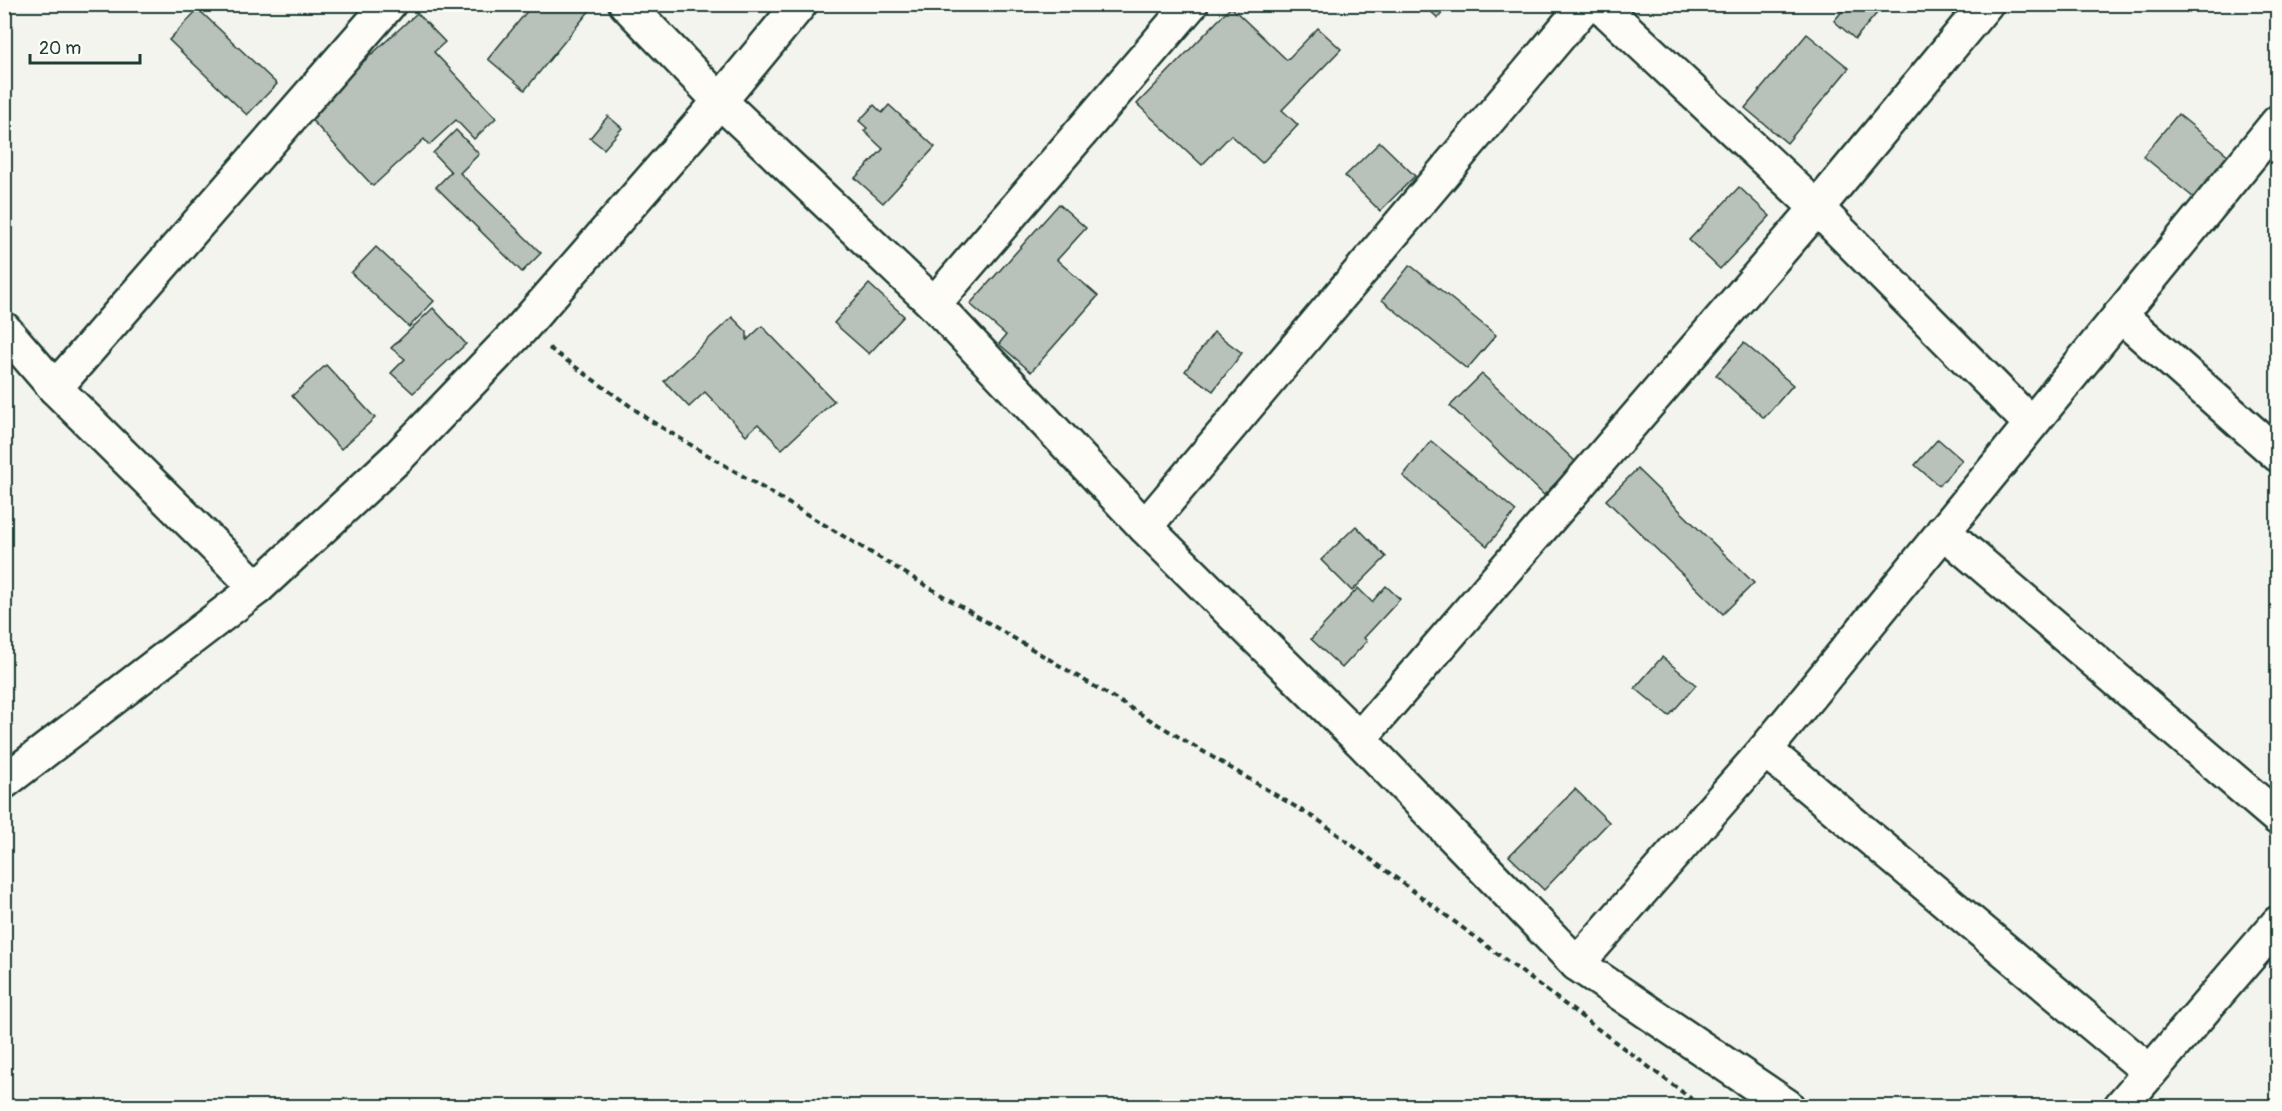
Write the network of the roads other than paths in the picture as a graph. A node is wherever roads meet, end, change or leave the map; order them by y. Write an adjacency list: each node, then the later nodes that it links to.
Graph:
1 (389, 4): 14 (street)
2 (626, 4): 8 (street)
3 (800, 4): 8 (street)
4 (1191, 4): 11 (street)
5 (1586, 4): 17 (street)
6 (1599, 4): 10 (street)
7 (1986, 4): 10 (street)
8 (720, 101): 11 (street); 19 (street)
9 (2277, 122): 12 (street)
10 (1817, 208): 15 (street); 20 (street)
11 (934, 304): 17 (street)
12 (2120, 315): 15 (street); 16 (street)
13 (4, 329): 14 (street)
14 (55, 388): 19 (street)
15 (2031, 424): 18 (street)
16 (2277, 455)
17 (1145, 527): 20 (street)
18 (1943, 531): 21 (street); 23 (street)
19 (257, 588): 22 (street)
20 (1359, 739): 25 (street)
21 (1765, 750): 25 (street); 26 (street)
22 (4, 782)
23 (2277, 818)
24 (2277, 923): 26 (street)
25 (1577, 964): 27 (street)
26 (2150, 1072): 28 (street)
27 (1787, 1107)
28 (2121, 1107)

